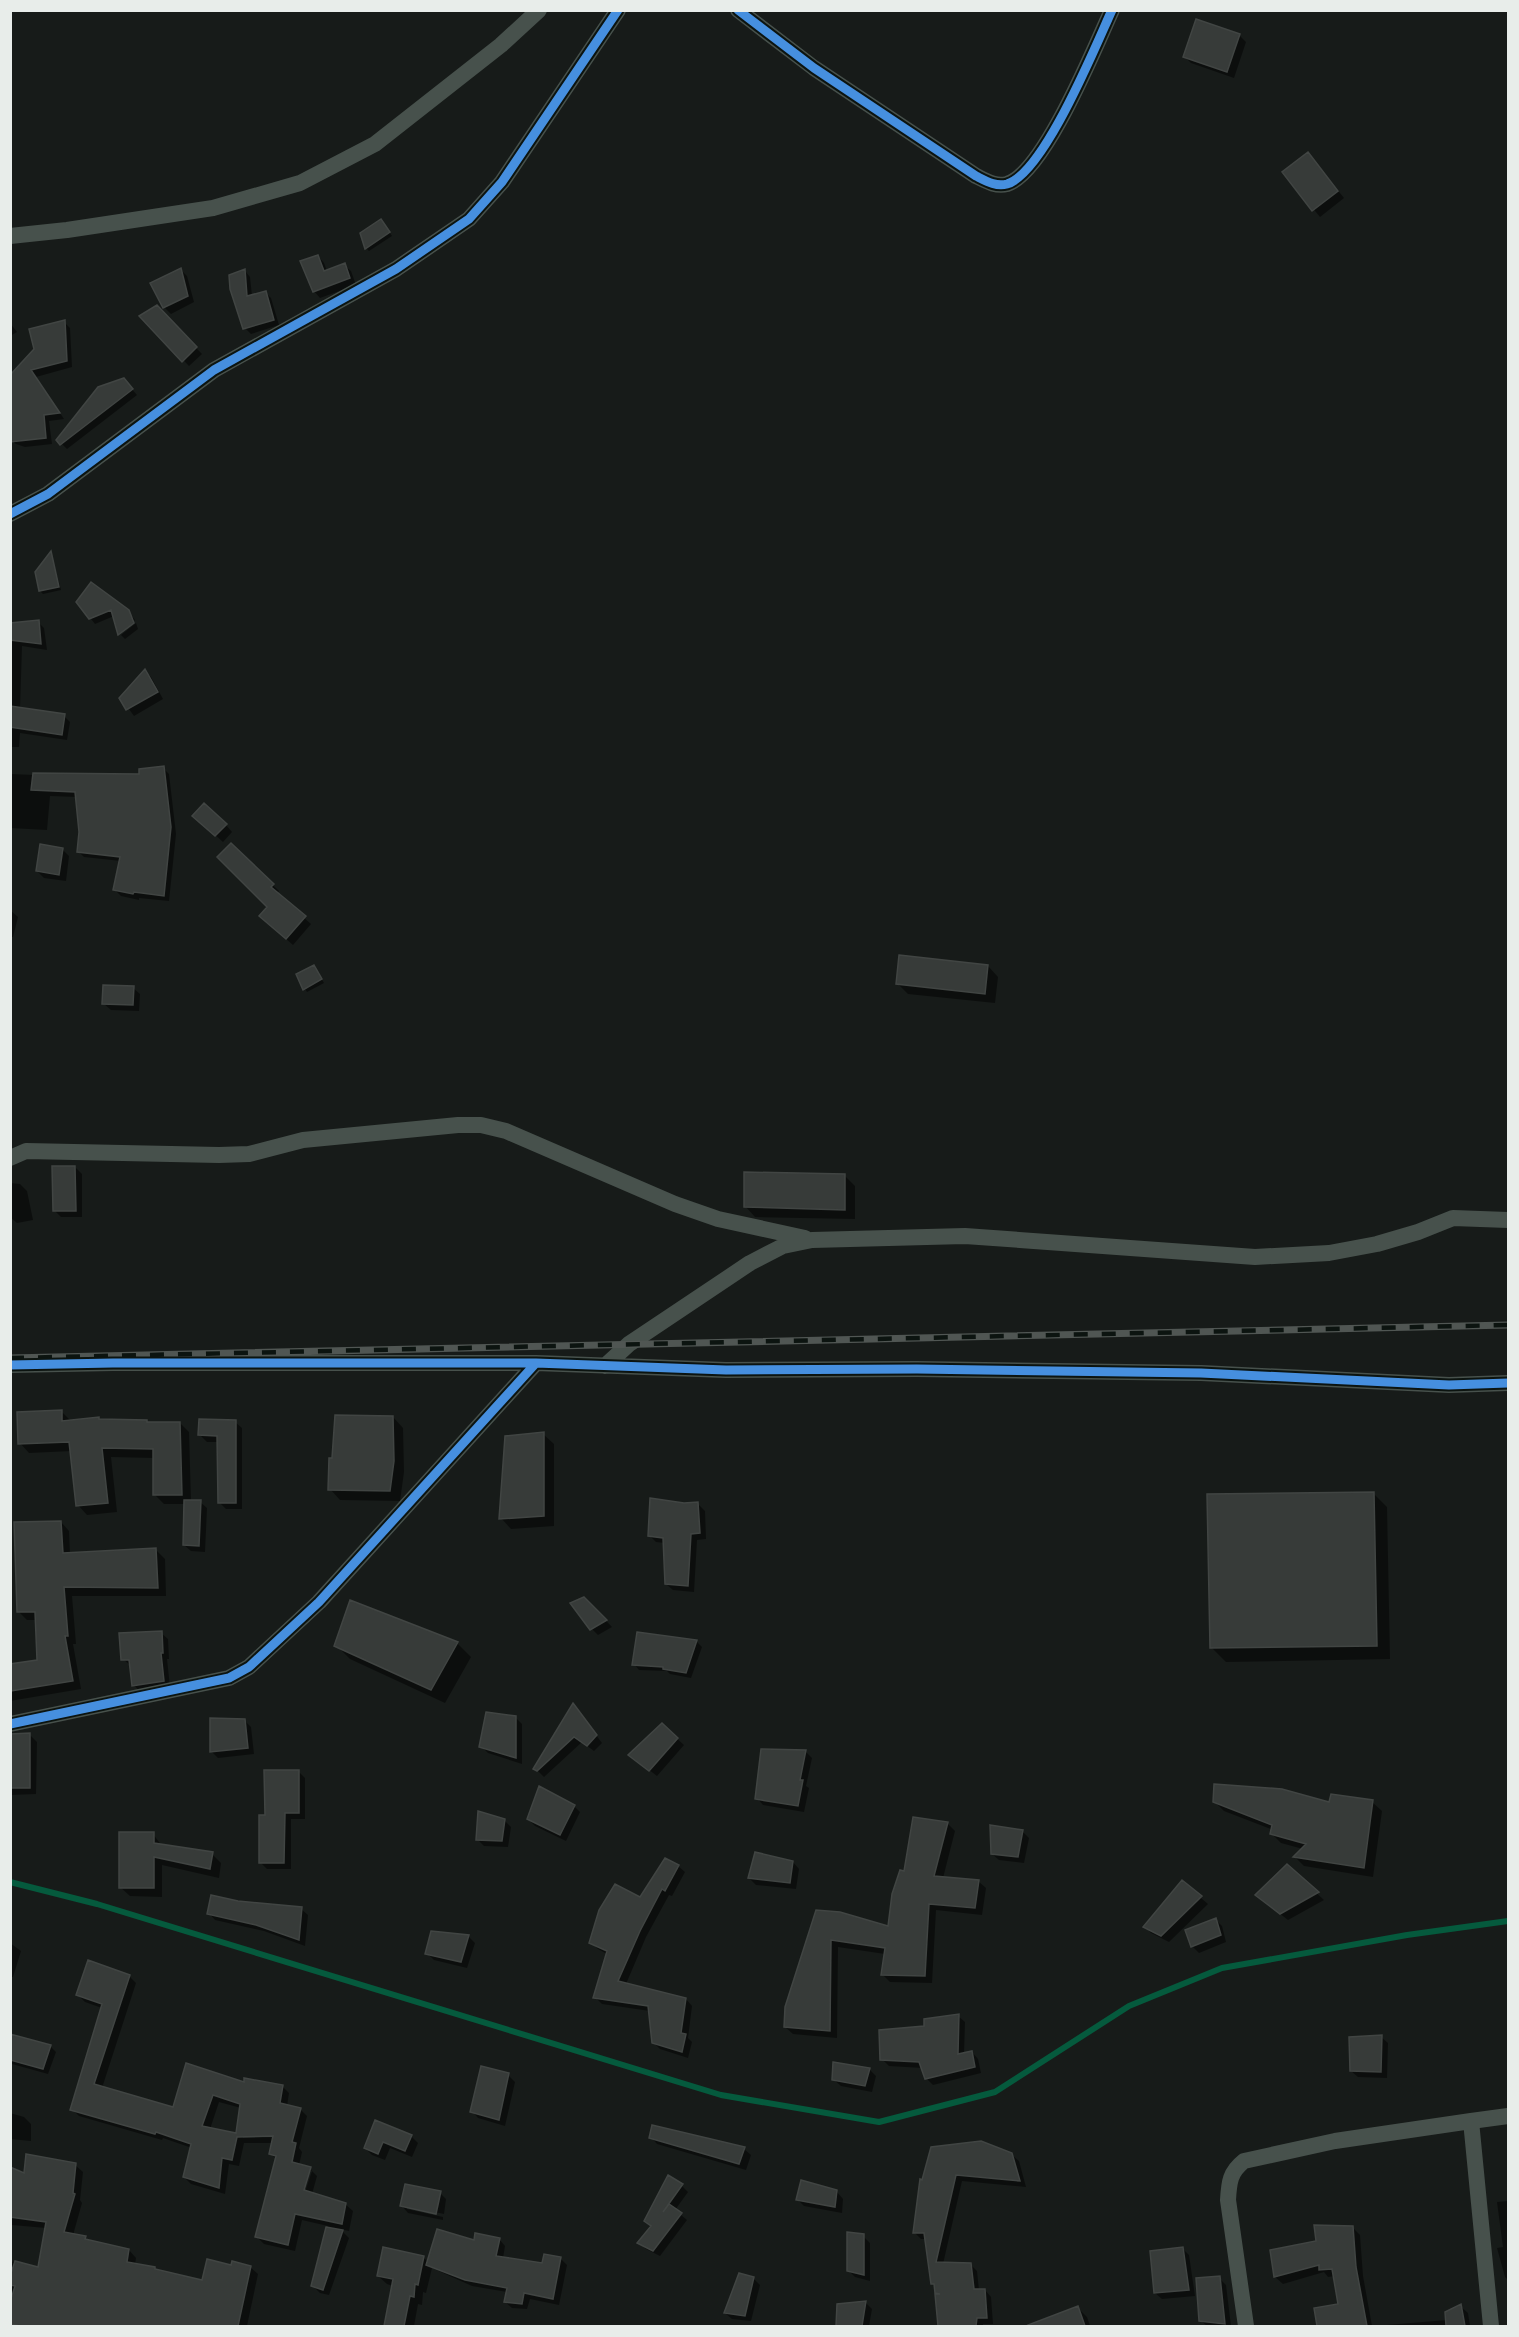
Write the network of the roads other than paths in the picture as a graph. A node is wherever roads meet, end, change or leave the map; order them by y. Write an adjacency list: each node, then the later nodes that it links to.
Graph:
1 (539, 10): 5 (street)
2 (618, 10): 6 (street)
3 (738, 10): 4 (street)
4 (1112, 10)
5 (10, 236)
6 (10, 514)
7 (10, 1158): 9 (street)
8 (1509, 1220): 9 (street)
9 (812, 1240): 12 (street)
10 (536, 1364): 11 (street); 12 (street); 14 (street)
11 (10, 1365)
12 (605, 1366): 13 (street)
13 (1509, 1383)
14 (10, 1724)
15 (1509, 2116): 16 (street)
16 (1471, 2121): 17 (street); 18 (street)
17 (1246, 2326)
18 (1491, 2326)

